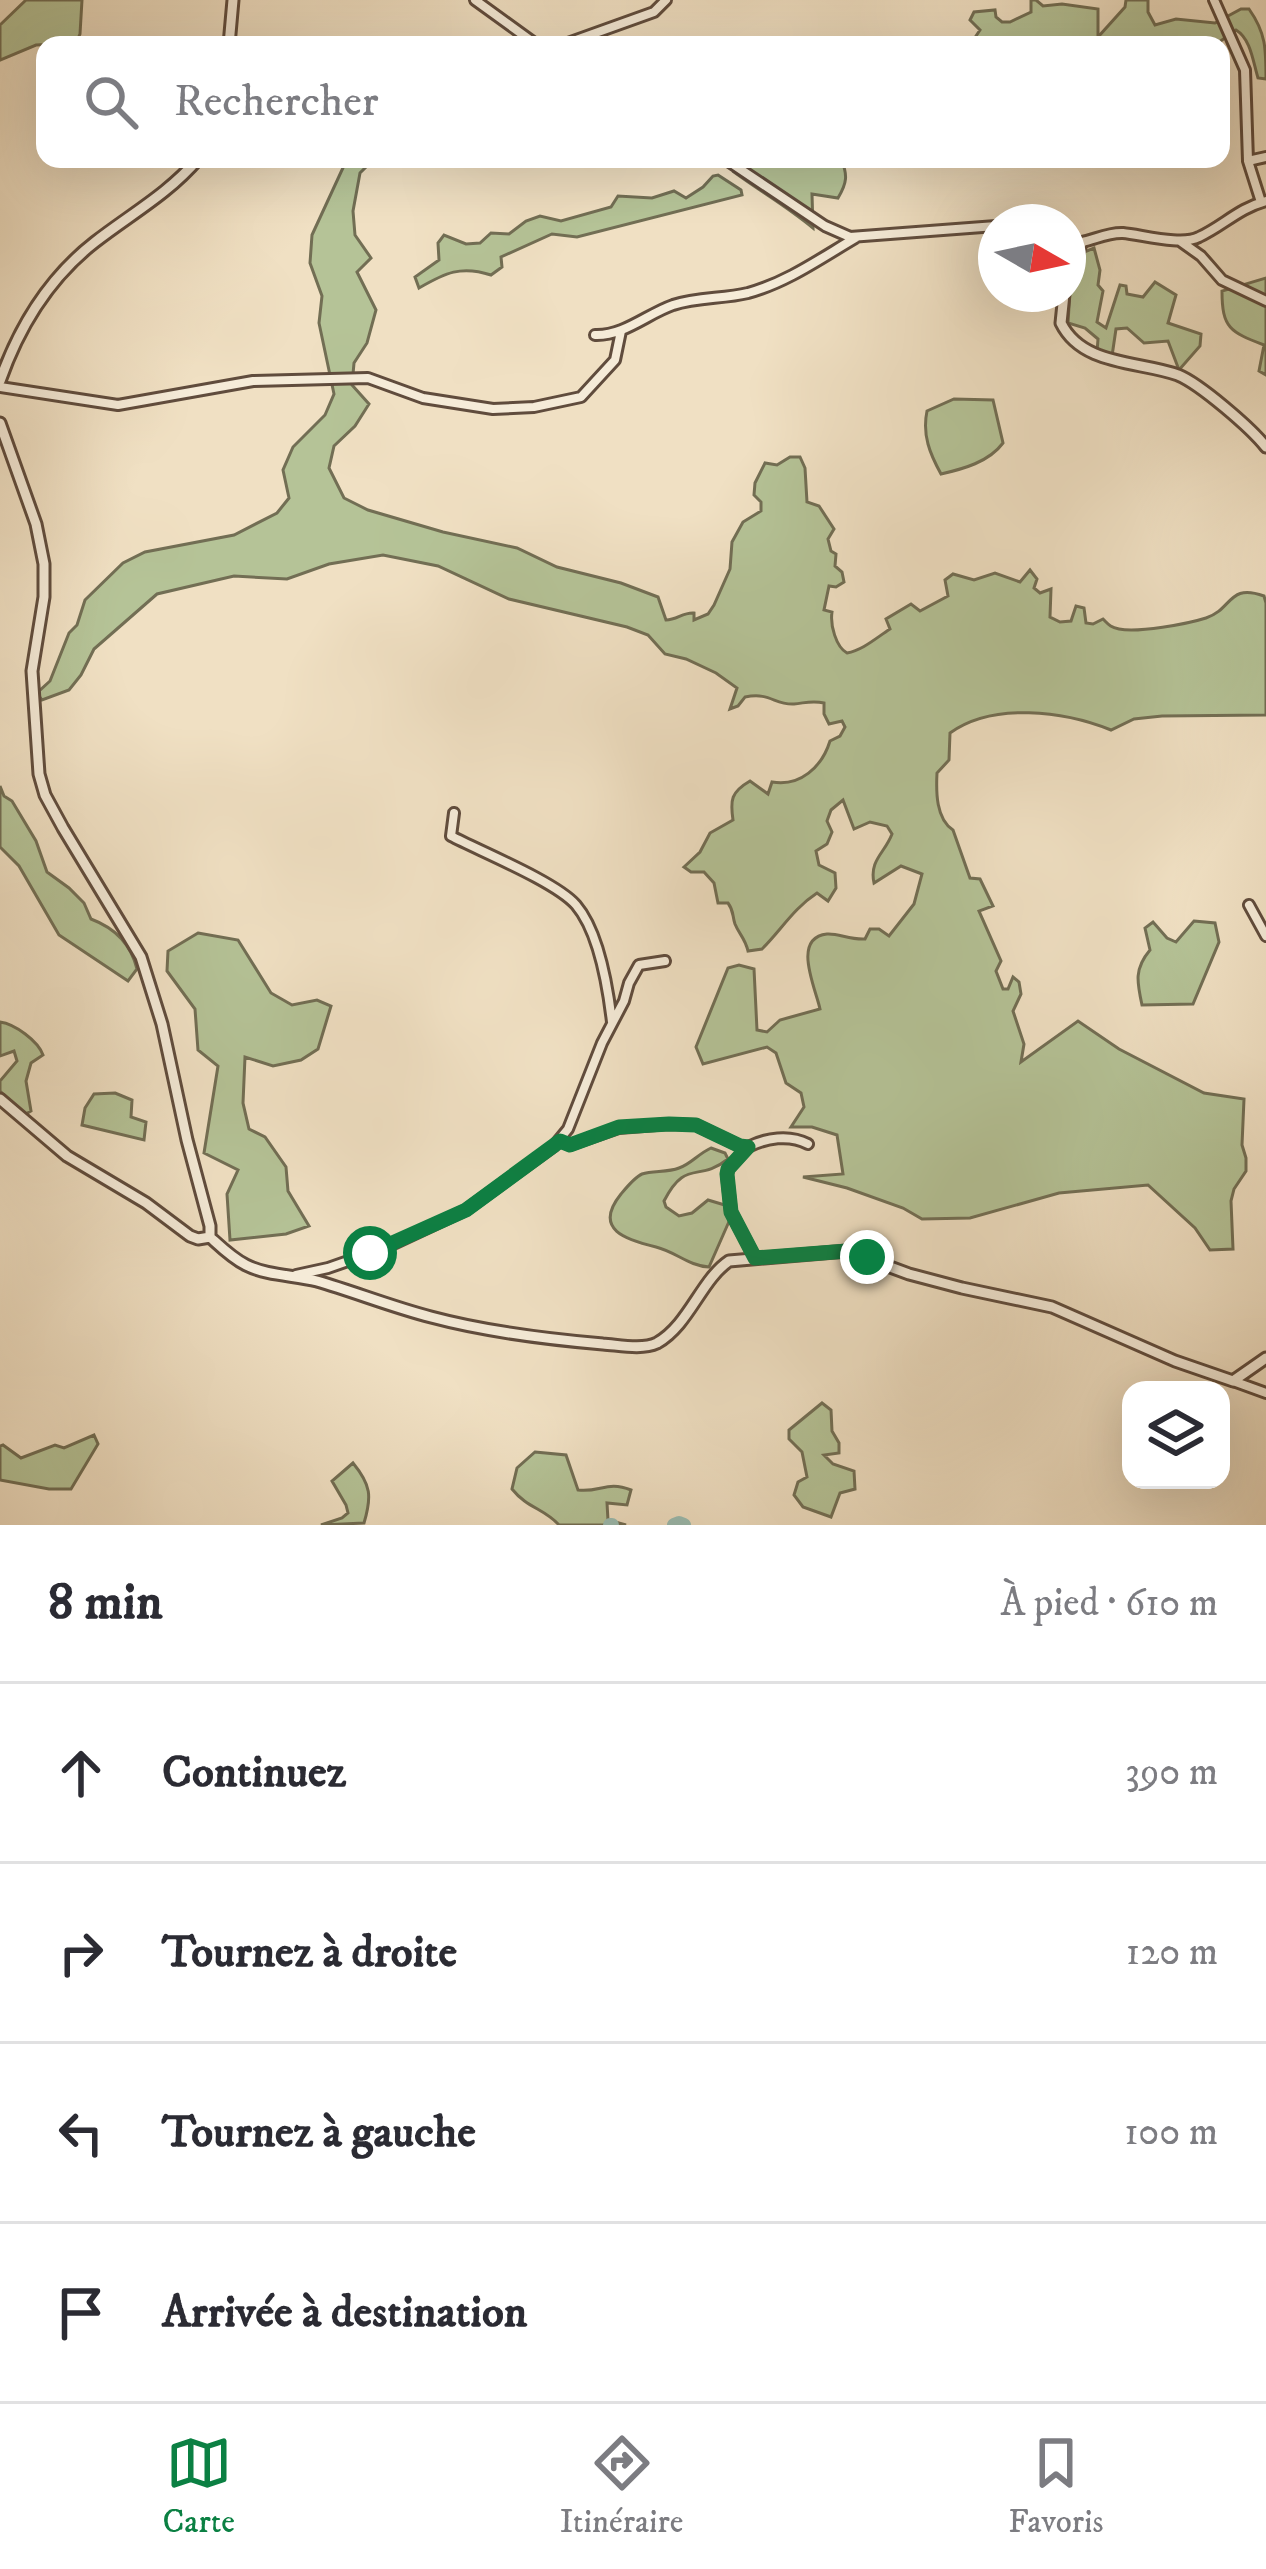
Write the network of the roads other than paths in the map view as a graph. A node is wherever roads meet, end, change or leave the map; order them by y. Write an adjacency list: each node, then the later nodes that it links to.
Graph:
1 (475, 0): 6 (street)
2 (666, 0): 7 (street)
3 (1214, 0): 9 (street)
4 (234, 1): 5 (street)
5 (230, 36)
6 (525, 36)
7 (587, 36)
8 (1266, 158): 9 (street)
9 (1248, 160): 12 (street)
10 (190, 168): 21 (street)
11 (738, 168): 14 (street)
12 (1264, 201): 15 (street)
13 (978, 227): 14 (street)
14 (858, 237): 19 (street)
15 (1177, 239): 16 (street); 17 (street)
16 (1086, 241)
17 (1266, 301)
18 (1062, 312): 23 (street)
19 (622, 331): 20 (street); 21 (street)
20 (595, 335)
21 (1, 379)
22 (0, 423): 33 (street)
23 (1266, 447)
24 (454, 813): 28 (street)
25 (1249, 905): 26 (street)
26 (1266, 936)
27 (665, 961): 28 (street)
28 (612, 1024): 30 (street)
29 (0, 1099): 33 (street)
30 (560, 1141): 32 (street); 35 (street)
31 (808, 1144): 32 (street)
32 (748, 1147): 34 (street)
33 (210, 1237): 35 (street)
34 (755, 1258): 35 (street); 37 (street)
35 (295, 1275)
36 (1266, 1358): 37 (street)
37 (1233, 1381): 38 (street)
38 (1266, 1393)

